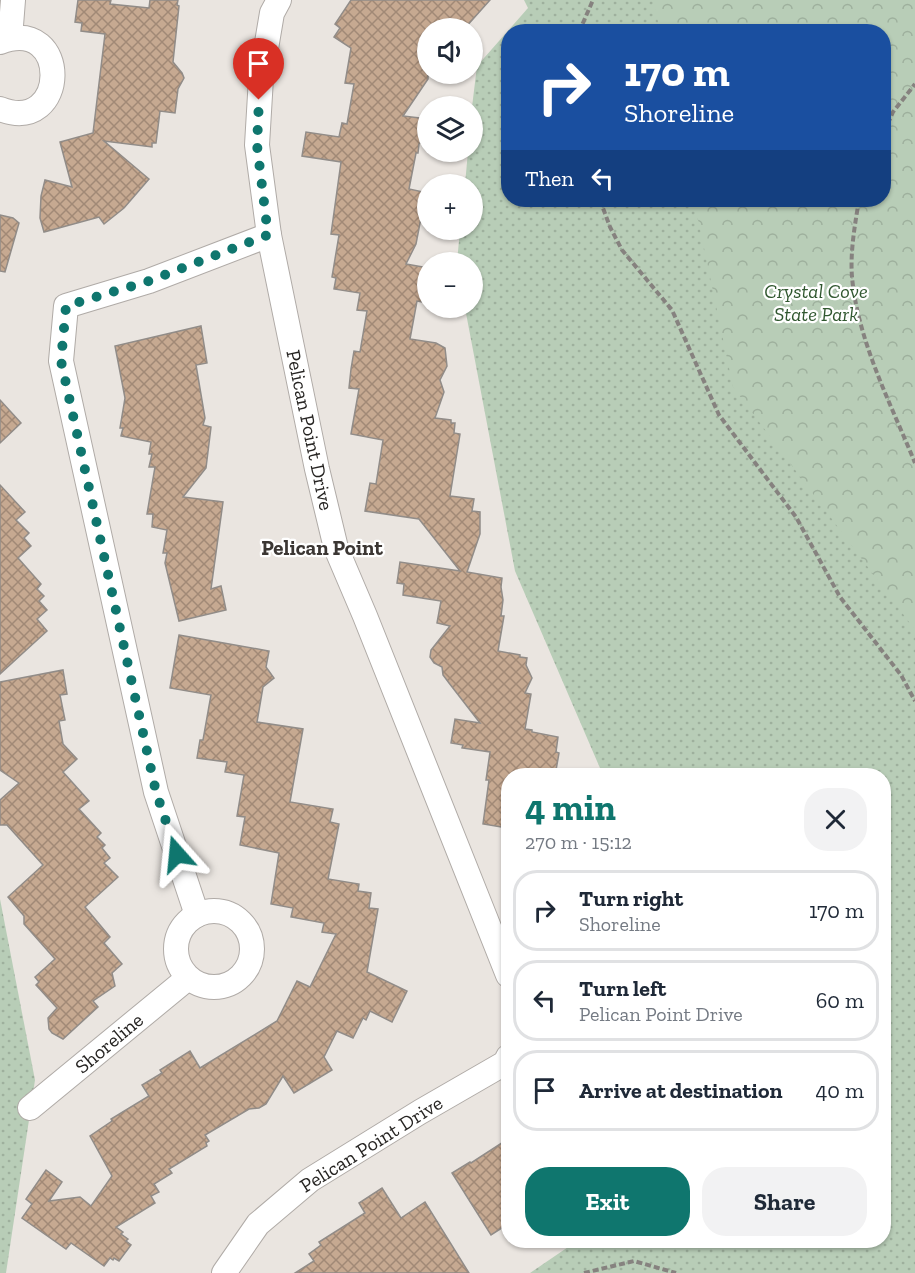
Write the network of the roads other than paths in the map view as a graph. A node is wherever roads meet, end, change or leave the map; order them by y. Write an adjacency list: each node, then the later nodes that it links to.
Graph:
1 (13, 0): 3 (street)
2 (279, 0): 5 (street, Pelican Point Drive)
3 (5, 40): 4 (street)
4 (0, 109)
5 (268, 235): 6 (street); 7 (street, Pelican Point Drive)
6 (197, 915): 8 (street); 8 (street)
7 (501, 958)
8 (188, 978): 10 (street, Shoreline)
9 (501, 1065): 11 (street, Pelican Point Drive)
10 (30, 1108)
11 (224, 1273)

